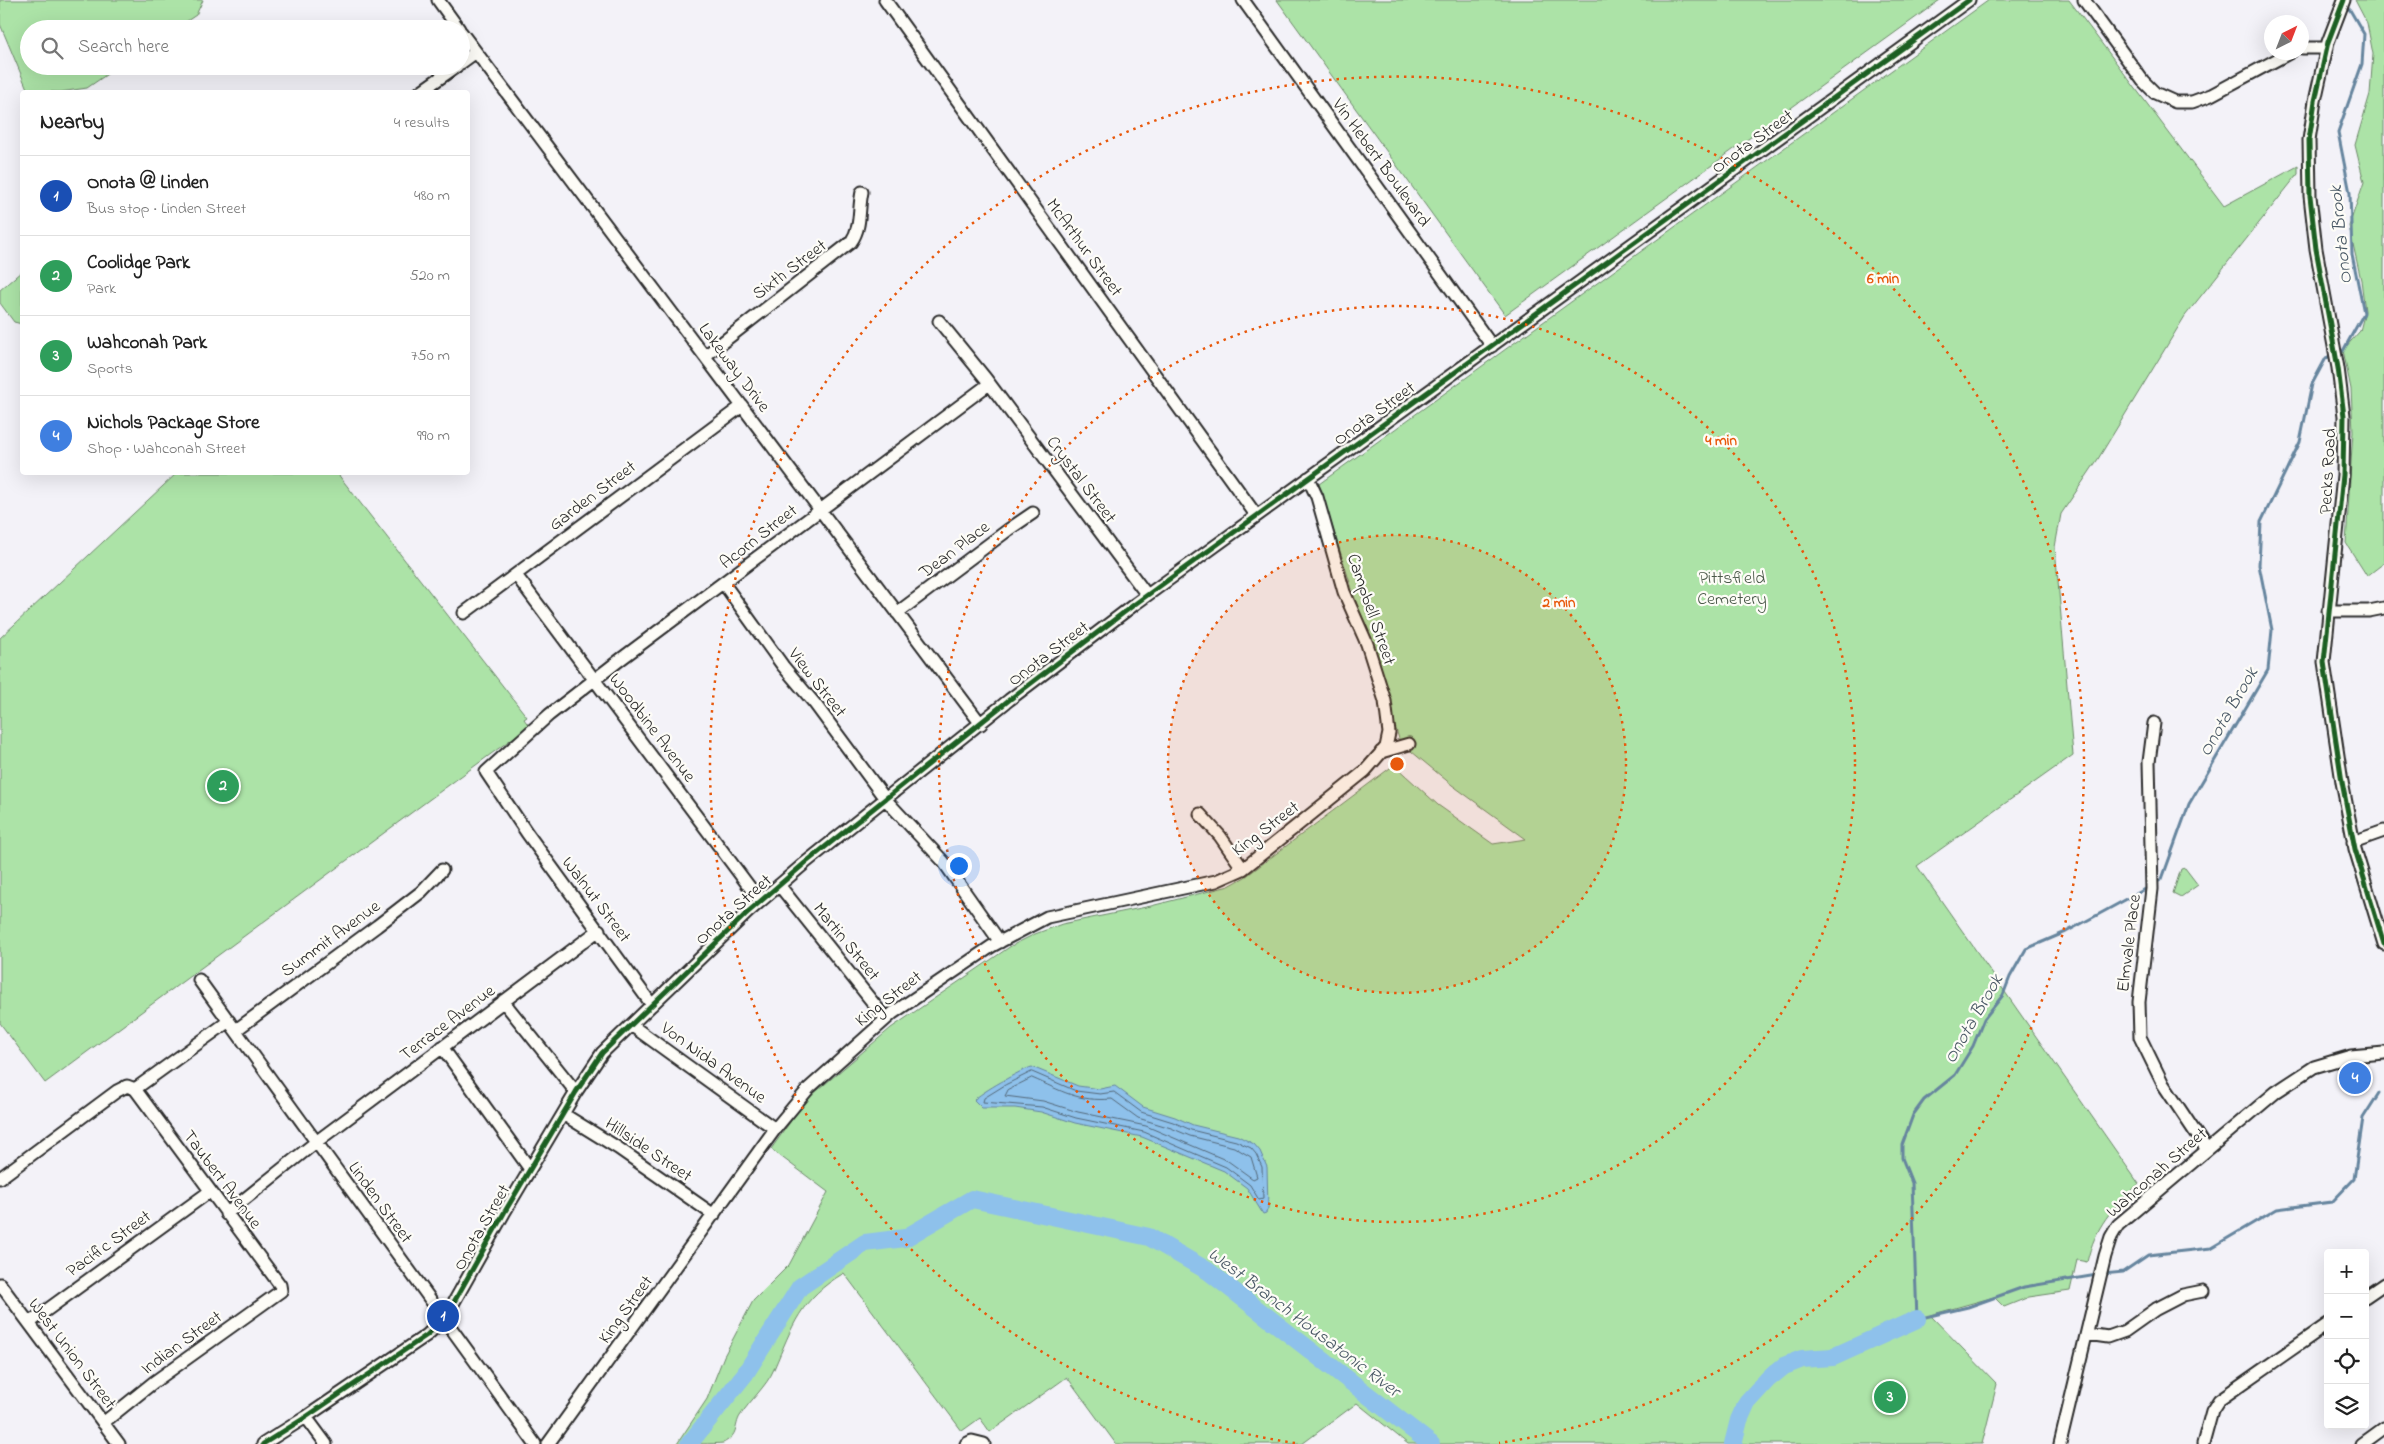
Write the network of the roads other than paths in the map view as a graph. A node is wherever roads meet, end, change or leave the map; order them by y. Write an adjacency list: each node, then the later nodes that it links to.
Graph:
1 (438, 0): 7 (street, Lakeway Drive)
2 (885, 0): 25 (street, McArthur Street)
3 (1243, 0): 18 (street, Vin Hebert Boulevard)
4 (1969, 0): 18 (street, Onota Street)
5 (2084, 0): 13 (street)
6 (2342, 4): 10 (street, Pecks Road)
7 (453, 20)
8 (470, 44): 11 (street, Lakeway Drive)
9 (2309, 48): 10 (street)
10 (2327, 48): 30 (street, Pecks Road)
11 (476, 52): 12 (street); 19 (street, Lakeway Drive)
12 (470, 56)
13 (2276, 60)
14 (444, 75): 15 (street)
15 (423, 90)
16 (862, 192): 19 (street, Sixth Street)
17 (939, 321): 20 (street, Crystal Street)
18 (1492, 346): 22 (street, Onota Street)
19 (705, 356): 21 (street, Lakeway Drive)
20 (989, 384): 23 (street, Acorn Street); 28 (street, Crystal Street)
21 (742, 406): 23 (street, Lakeway Drive); 26 (street, Garden Street)
22 (1308, 478): 25 (street, Onota Street); 38 (street, Campbell Street)
23 (820, 510): 27 (street, Acorn Street); 32 (street, Lakeway Drive)
24 (1034, 513): 32 (street, Dean Place)
25 (1256, 515): 28 (street, Onota Street)
26 (516, 575): 31 (street, Garden Street); 33 (street, Woodbine Avenue)
27 (724, 584): 33 (street, Acorn Street); 39 (street, View Street)
28 (1147, 595): 36 (street, Onota Street)
29 (2384, 608): 30 (street)
30 (2328, 611): 42 (street, Pecks Road)
31 (464, 613)
32 (897, 613): 36 (street, Lakeway Drive)
33 (595, 680): 34 (street, Acorn Street); 46 (street, Woodbine Avenue)
34 (548, 716): 47 (street, Walnut Street)
35 (2154, 723): 63 (street, Elmvale Place)
36 (981, 724): 39 (street, Onota Street)
37 (1409, 744): 38 (street)
38 (1381, 752): 43 (street, King Street)
39 (886, 800): 45 (street, Onota Street); 48 (street, View Street)
40 (1200, 814): 43 (street)
41 (2384, 831): 42 (street)
42 (2353, 842): 49 (street, Pecks Road)
43 (1242, 868): 48 (street, King Street)
44 (442, 870): 54 (street, Summit Avenue)
45 (779, 885): 46 (street, Onota Street); 53 (street, Martin Street)
46 (760, 901): 52 (street, Onota Street)
47 (599, 930): 51 (street, Terrace Avenue); 52 (street, Walnut Street)
48 (1000, 942): 53 (street, King Street)
49 (2384, 944)
50 (199, 980): 54 (street, Linden Street)
51 (503, 1001): 56 (street, Terrace Avenue); 59 (street)
52 (652, 1005): 55 (street, Onota Street)
53 (886, 1019): 61 (street, King Street)
54 (232, 1025): 58 (street, Summit Avenue); 62 (street, Linden Street)
55 (631, 1025): 59 (street, Onota Street); 61 (street, Von Nida Avenue)
56 (442, 1047): 62 (street, Terrace Avenue); 64 (street)
57 (2384, 1053): 63 (street, Wahconah Street)
58 (135, 1089): 65 (street); 66 (street, Taubert Avenue)
59 (576, 1092): 60 (street, Onota Street)
60 (563, 1114): 64 (street, Onota Street); 68 (street, Hillside Street)
61 (775, 1129): 68 (street, King Street)
62 (316, 1142): 67 (street, Terrace Avenue); 74 (street, Linden Street)
63 (2207, 1150): 77 (street, Wahconah Street)
64 (530, 1169): 74 (street, Onota Street)
65 (0, 1178)
66 (209, 1192): 67 (street, Taubert Avenue); 75 (street, Pacific Street)
67 (226, 1214): 71 (street, Taubert Avenue)
68 (714, 1215): 86 (street, King Street)
69 (0, 1284): 75 (street, West Union Street)
70 (2384, 1284): 73 (street)
71 (281, 1291): 79 (street, Indian Street)
72 (2203, 1291): 77 (street)
73 (2369, 1294)
74 (445, 1318): 78 (street, Onota Street); 85 (street, Linden Street)
75 (29, 1323): 79 (street, West Union Street)
76 (2324, 1327): 89 (street)
77 (2088, 1334): 88 (street, Wahconah Street)
78 (306, 1417): 83 (street, Onota Street); 84 (street)
79 (103, 1423): 82 (street, West Union Street)
80 (2384, 1428): 90 (street)
81 (969, 1443): 87 (street)
82 (119, 1444)
83 (263, 1444)
84 (326, 1444)
85 (535, 1444)
86 (548, 1444)
87 (984, 1444)
88 (2060, 1444)
89 (2204, 1444)
90 (2362, 1444)

